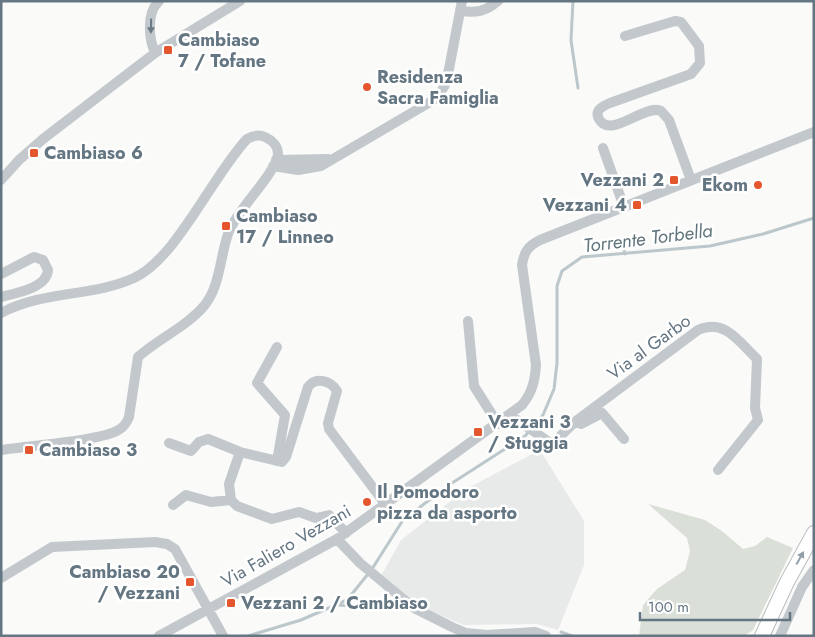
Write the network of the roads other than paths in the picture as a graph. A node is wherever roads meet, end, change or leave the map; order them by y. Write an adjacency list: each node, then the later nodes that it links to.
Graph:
1 (159, 1): 6 (street, one-way to 6)
2 (240, 1): 6 (street)
3 (498, 1): 4 (street)
4 (461, 6): 9 (street)
5 (625, 36): 11 (street)
6 (155, 54): 10 (street)
7 (814, 132): 11 (street, Via Faliero Vezzani)
8 (603, 148): 12 (street)
9 (275, 163): 15 (street); 23 (street)
10 (1, 180)
11 (691, 180): 12 (street, Via Faliero Vezzani)
12 (624, 207): 18 (street, Via Faliero Vezzani)
13 (1, 274): 14 (street)
14 (1, 297)
15 (1, 313)
16 (468, 321): 20 (street)
17 (277, 348): 25 (street)
18 (510, 415): 19 (street, Via al Garbo); 20 (street, Via Faliero Vezzani)
19 (576, 421): 21 (street); 26 (street, Via al Garbo)
20 (498, 424): 31 (street, Via Faliero Vezzani)
21 (624, 439)
22 (169, 443): 24 (street)
23 (1, 450)
24 (240, 452): 25 (street); 29 (street)
25 (277, 462): 31 (street)
26 (718, 470)
27 (188, 483): 28 (street)
28 (186, 495): 29 (street); 30 (street)
29 (231, 500): 33 (street)
30 (173, 505)
31 (386, 505): 33 (street, Via Faliero Vezzani)
32 (814, 533): 40 (highway, one-way to 32)
33 (341, 536): 36 (street, Via Faliero Vezzani); 39 (street)
34 (814, 570): 41 (street)
35 (1, 578): 36 (street)
36 (209, 608): 37 (street); 38 (street, Via Faliero Vezzani)
37 (223, 634)
38 (159, 636)
39 (546, 636)
40 (762, 636)
41 (780, 636)

